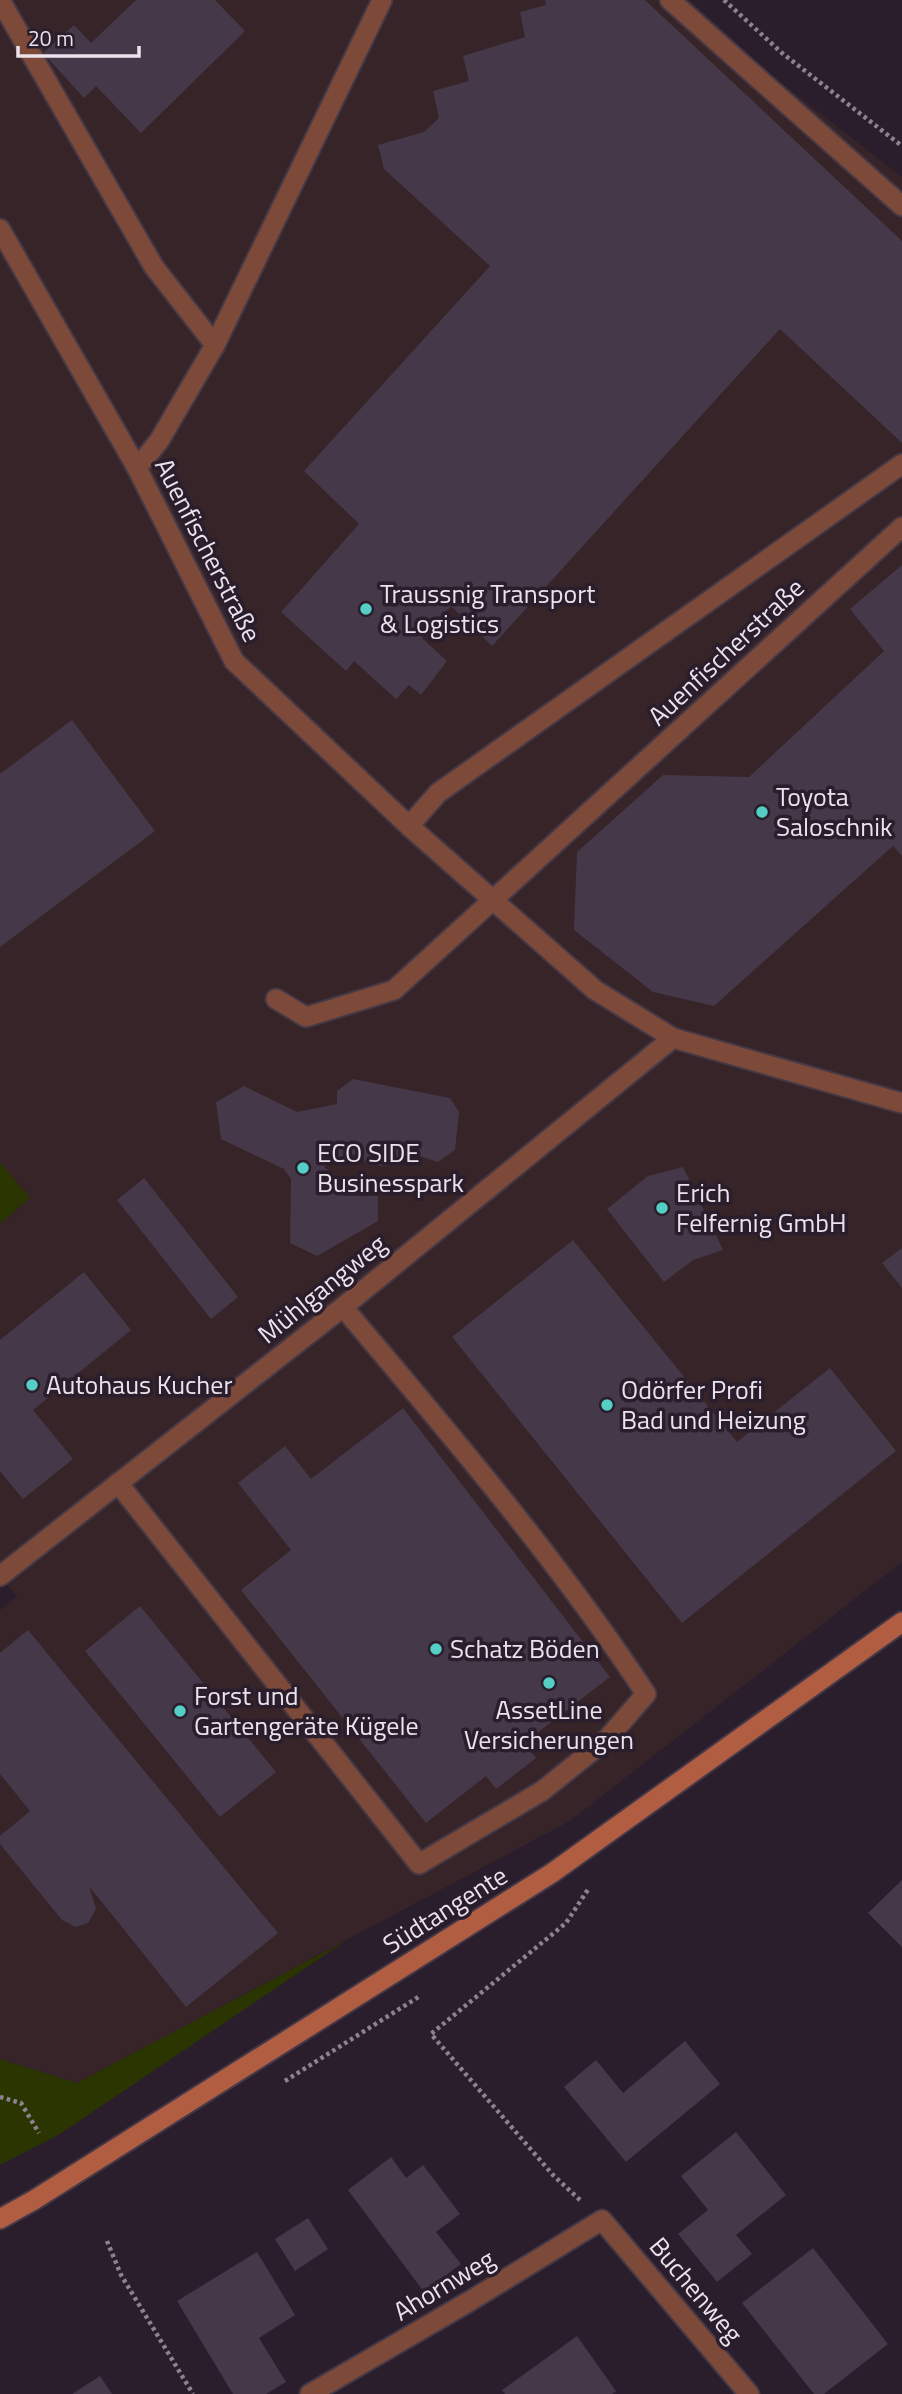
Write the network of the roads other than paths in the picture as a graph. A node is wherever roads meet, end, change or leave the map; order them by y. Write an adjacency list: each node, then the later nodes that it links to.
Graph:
1 (0, 0): 6 (street)
2 (382, 0): 6 (street)
3 (670, 0): 4 (street)
4 (902, 206)
5 (0, 229): 8 (street, Auenfischerstraße)
6 (215, 345): 8 (street)
7 (902, 464): 10 (street)
8 (137, 468): 10 (street, Auenfischerstraße)
9 (902, 527): 11 (street, Auenfischerstraße)
10 (409, 826): 11 (street, Auenfischerstraße)
11 (493, 901): 12 (street, Auenfischerstraße); 13 (street, Auenfischerstraße)
12 (276, 999)
13 (673, 1038): 14 (street, Auenfischerstraße); 15 (street, Mühlgangweg)
14 (902, 1103)
15 (343, 1307): 16 (street, Mühlgangweg); 16 (street)
16 (118, 1483): 17 (street, Mühlgangweg)
17 (0, 1576)
18 (902, 1622): 19 (main road, Südtangente)
19 (0, 2219)
20 (602, 2220): 21 (street, Ahornweg); 22 (street, Buchenweg)
21 (310, 2394)
22 (749, 2394)

